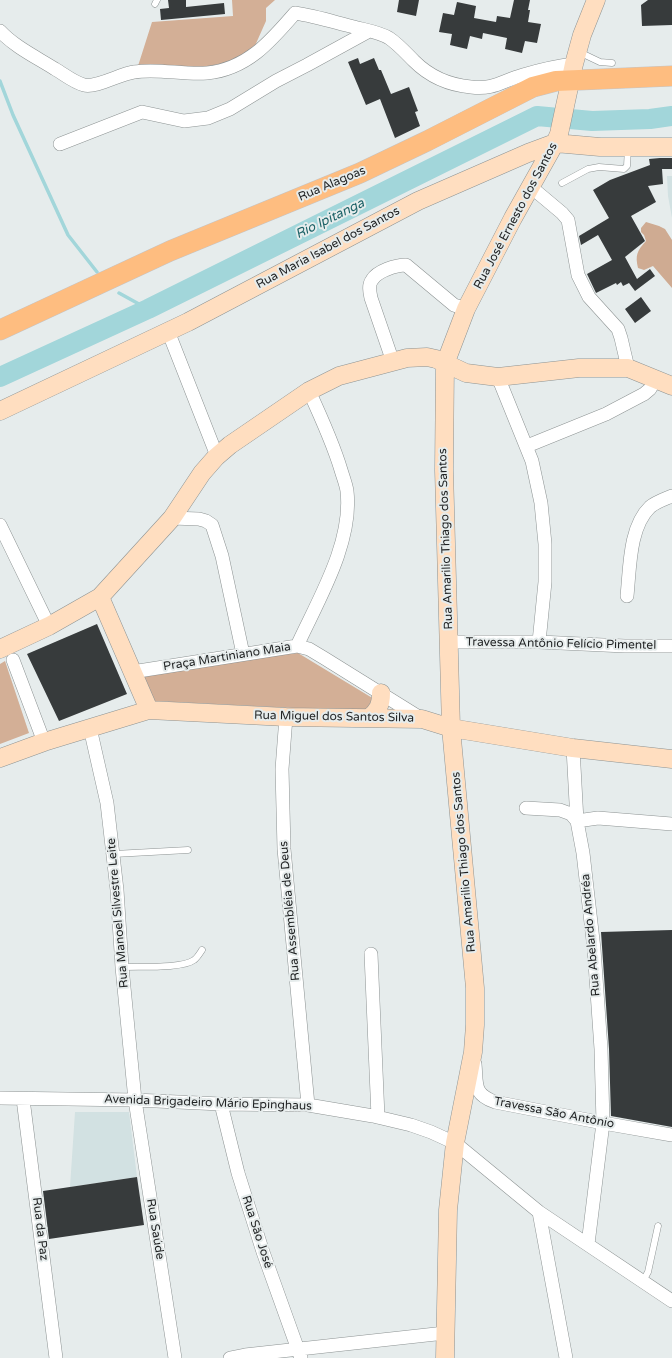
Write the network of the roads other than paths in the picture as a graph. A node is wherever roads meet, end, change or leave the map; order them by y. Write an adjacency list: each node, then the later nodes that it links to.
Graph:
1 (583, 0): 6 (main road, Rua José Ernesto dos Santos)
2 (596, 0): 6 (main road, Rua José Ernesto dos Santos)
3 (0, 30): 4 (street)
4 (369, 31): 6 (street); 9 (street)
5 (612, 63): 6 (lane)
6 (575, 65): 7 (main road, Rua Alagoas); 8 (main road, Rua José Ernesto dos Santos); 15 (main road, Rua Alagoas)
7 (672, 76)
8 (557, 139): 10 (main road, Rua Maria Isabel dos Santos); 13 (main road, Rua José Ernesto dos Santos); 16 (main road, Rua Maria Isabel dos Santos)
9 (60, 144)
10 (628, 147): 11 (main road, Rua Maria Isabel dos Santos); 12 (lane)
11 (672, 147)
12 (562, 183)
13 (531, 187): 14 (main road, Rua José Ernesto dos Santos); 19 (street)
14 (466, 309): 17 (street); 18 (main road, Rua José Ernesto dos Santos)
15 (0, 330)
16 (168, 331): 24 (main road, Rua Maria Isabel dos Santos); 26 (street)
17 (393, 362): 18 (main road); 23 (main road)
18 (444, 364): 20 (main road); 33 (main road, Rua Amarilio Thiago dos Santos)
19 (628, 368): 20 (main road); 21 (main road)
20 (498, 377): 25 (street)
21 (656, 379): 22 (main road); 25 (street)
22 (672, 386)
23 (309, 391): 26 (main road); 35 (street)
24 (0, 411)
25 (527, 446): 34 (street)
26 (217, 456): 28 (main road)
27 (672, 496): 30 (street)
28 (172, 518): 31 (main road); 38 (street)
29 (0, 524): 32 (street)
30 (627, 596)
31 (100, 597): 32 (main road); 39 (main road)
32 (49, 626): 37 (main road)
33 (449, 642): 34 (street, Travessa Antônio Felício Pimentel); 46 (main road, Rua Amarilio Thiago dos Santos)
34 (539, 642): 36 (street, Travessa Antônio Felício Pimentel)
35 (297, 646): 38 (street, Praça Martiniano Maia); 40 (street, Praça Martiniano Maia)
36 (672, 646)
37 (7, 654): 47 (street)
38 (243, 654): 39 (street, Praça Martiniano Maia)
39 (132, 672): 41 (main road)
40 (381, 693): 43 (main road); 44 (street, Praça Martiniano Maia)
41 (149, 710): 42 (main road, Rua Miguel dos Santos Silva); 45 (main road, Rua Miguel dos Santos Silva)
42 (286, 717): 43 (main road, Rua Miguel dos Santos Silva); 64 (street, Rua Assembléia de Deus)
43 (369, 718): 44 (main road, Rua Miguel dos Santos Silva)
44 (422, 719): 46 (main road, Rua Miguel dos Santos Silva)
45 (90, 728): 47 (main road, Rua Miguel dos Santos Silva); 55 (street, Rua Manoel Silvestre Leite)
46 (451, 728): 48 (main road, Rua Miguel dos Santos Silva); 59 (main road, Rua Amarilio Thiago dos Santos)
47 (44, 742): 49 (main road, Rua Miguel dos Santos Silva)
48 (573, 748): 50 (main road, Rua Miguel dos Santos Silva); 52 (street, Rua Abelardo Andréa)
49 (0, 758)
50 (672, 759)
51 (526, 808): 52 (street)
52 (577, 821): 53 (street); 66 (street, Rua Abelardo Andréa)
53 (672, 824)
54 (188, 850): 55 (lane)
55 (114, 854): 58 (street, Rua Manoel Silvestre Leite)
56 (202, 950): 58 (lane)
57 (371, 954): 65 (street)
58 (122, 967): 62 (street, Rua Manoel Silvestre Leite)
59 (474, 1052): 66 (street, Travessa São Antônio); 68 (main road, Rua Amarilio Thiago dos Santos)
60 (0, 1098): 61 (street, Avenida Brigadeiro Mário Epinghaus)
61 (23, 1099): 62 (street, Avenida Brigadeiro Mário Epinghaus); 77 (street, Rua da Paz)
62 (135, 1100): 63 (street, Avenida Brigadeiro Mário Epinghaus); 78 (street, Rua Saúde)
63 (221, 1104): 64 (street, Avenida Brigadeiro Mário Epinghaus); 75 (street, Rua São José)
64 (308, 1105): 65 (street, Avenida Brigadeiro Mário Epinghaus)
65 (378, 1117): 68 (street, Avenida Brigadeiro Mário Epinghaus)
66 (603, 1123): 67 (street, Travessa São Antônio); 71 (street, Rua Abelardo Andréa)
67 (672, 1135)
68 (455, 1143): 69 (street, Avenida Brigadeiro Mário Epinghaus); 74 (main road, Rua Amarilio Thiago dos Santos)
69 (539, 1212): 71 (street, Avenida Brigadeiro Mário Epinghaus); 81 (street)
70 (658, 1226): 72 (lane)
71 (588, 1244): 72 (street, Avenida Brigadeiro Mário Epinghaus)
72 (643, 1281): 73 (street, Avenida Brigadeiro Mário Epinghaus)
73 (672, 1301)
74 (445, 1333): 75 (street); 80 (main road, Rua Amarilio Thiago dos Santos)
75 (299, 1354): 76 (street)
76 (245, 1357): 79 (street)
77 (56, 1358)
78 (175, 1358)
79 (230, 1358)
80 (445, 1358)
81 (566, 1358)

